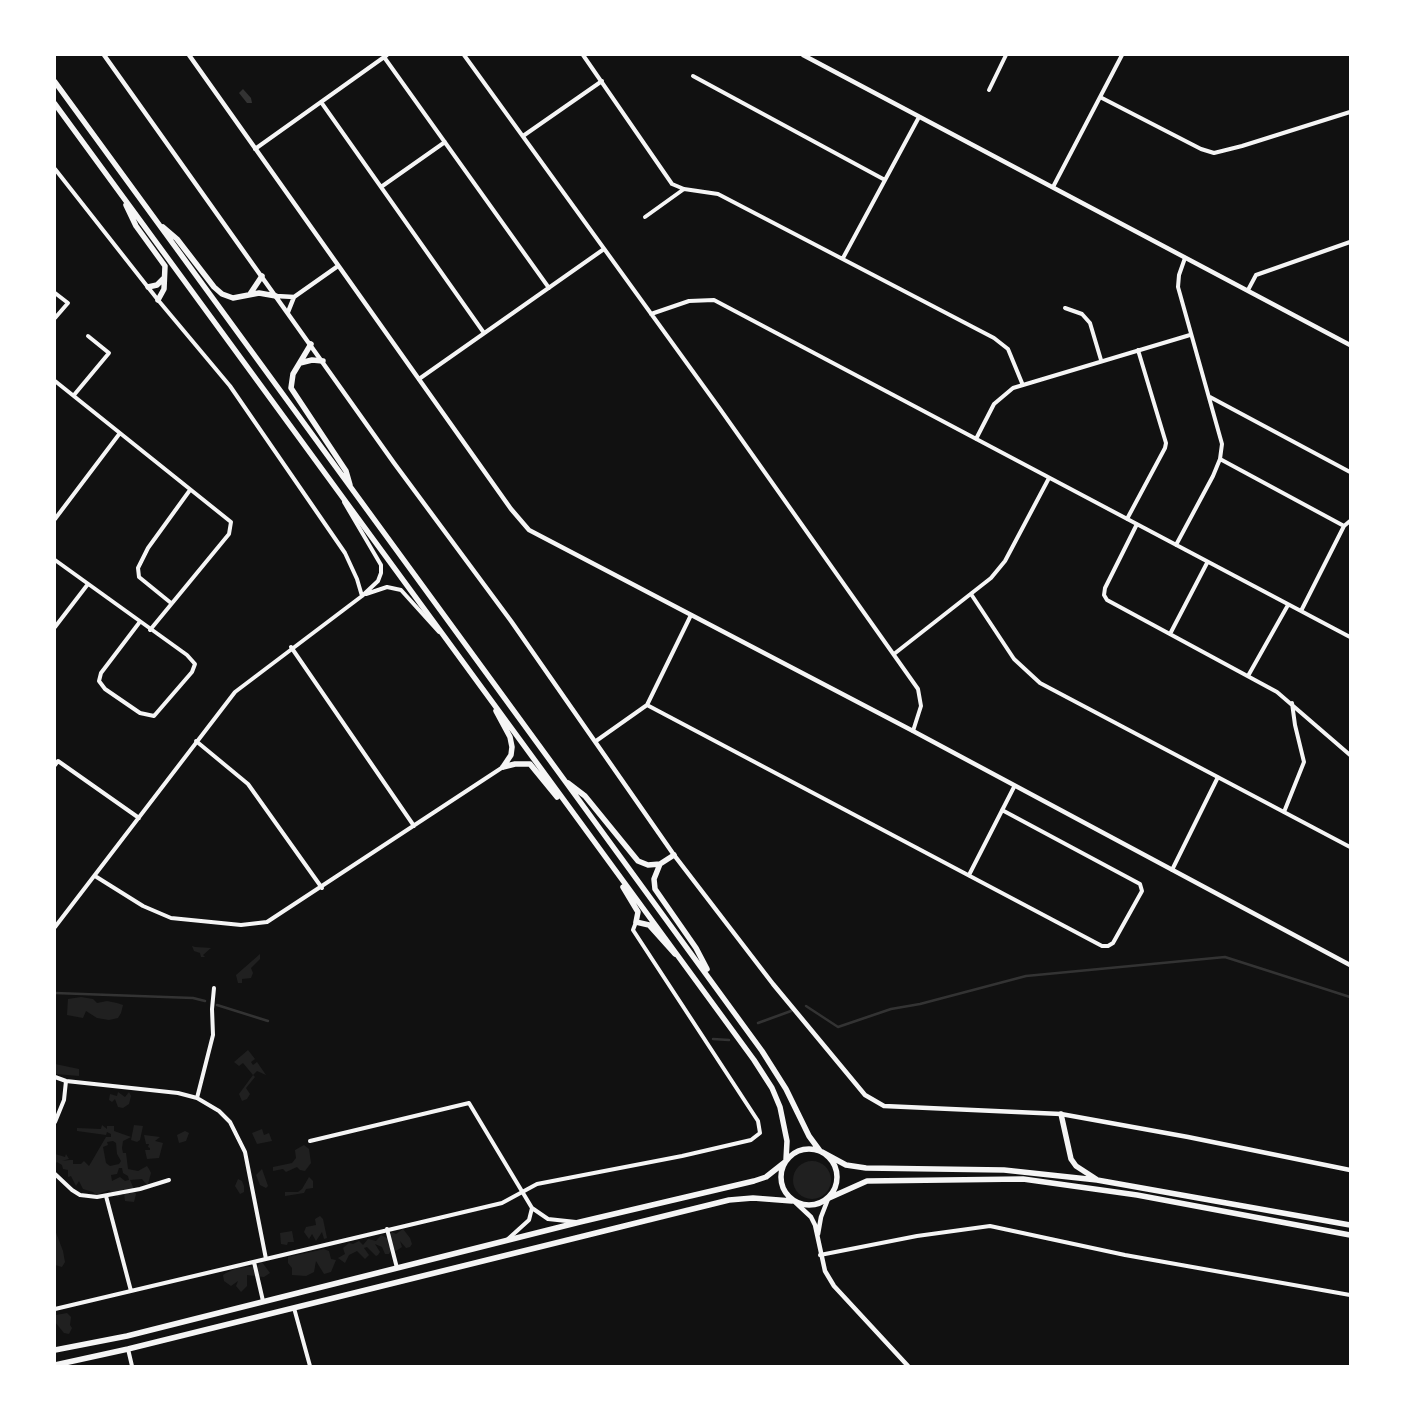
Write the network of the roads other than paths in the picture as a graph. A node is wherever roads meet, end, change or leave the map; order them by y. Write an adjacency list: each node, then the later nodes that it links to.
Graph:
1 (104, 55): 35 (street)
2 (188, 55): 20 (street)
3 (464, 55): 18 (street)
4 (583, 55): 10 (street)
5 (803, 55): 17 (street)
6 (1006, 55): 12 (street)
7 (1122, 55): 13 (street)
8 (385, 56): 14 (street); 19 (street)
9 (693, 76): 22 (street)
10 (602, 81): 18 (street); 25 (street)
11 (55, 82): 28 (main road)
12 (989, 90)
13 (1100, 96): 16 (street); 24 (street)
14 (321, 102): 20 (street); 23 (street)
15 (55, 104): 26 (main road)
16 (1350, 112)
17 (920, 117): 22 (street); 24 (street)
18 (523, 136): 30 (street)
19 (445, 142): 23 (street); 37 (street)
20 (256, 150): 33 (street)
21 (55, 170): 36 (street)
22 (885, 180): 31 (street)
23 (381, 187): 48 (street)
24 (1052, 188): 32 (street)
25 (684, 189): 27 (street); 31 (street)
26 (125, 200): 34 (main road); 69 (main road)
27 (645, 217)
28 (157, 222): 40 (main road); 67 (main road)
29 (1350, 242): 38 (street)
30 (604, 249): 37 (street); 46 (street)
31 (843, 258): 59 (street)
32 (1185, 258): 38 (street); 49 (street)
33 (338, 266): 42 (street); 57 (street)
34 (165, 276): 36 (main road); 43 (main road)
35 (262, 276): 40 (main road); 41 (street)
36 (148, 287): 43 (street)
37 (549, 288): 48 (street)
38 (1248, 290): 52 (street)
39 (55, 293): 47 (street)
40 (250, 294): 41 (main road)
41 (276, 296): 42 (street); 45 (street)
42 (294, 297): 45 (street)
43 (158, 300): 80 (street)
44 (1065, 308): 54 (street)
45 (288, 312): 51 (street)
46 (651, 314): 63 (street); 92 (street)
47 (55, 318)
48 (484, 334): 57 (street)
49 (1190, 334): 53 (street); 61 (street)
50 (88, 336): 60 (street)
51 (311, 344): 55 (street); 56 (main road)
52 (1350, 345)
53 (1138, 350): 54 (street); 70 (street)
54 (1101, 360): 59 (street)
55 (323, 361): 56 (main road); 99 (street)
56 (300, 363): 67 (main road)
57 (419, 379): 84 (street)
58 (55, 381): 60 (street)
59 (1022, 383): 63 (street)
60 (74, 395): 62 (street)
61 (1210, 397): 64 (street); 65 (street)
62 (120, 433): 68 (street); 71 (street)
63 (976, 439): 66 (street)
64 (1220, 459): 74 (street); 75 (street)
65 (1350, 472)
66 (1049, 478): 70 (street); 79 (street)
67 (350, 487): 104 (main road)
68 (190, 490): 81 (street); 81 (street)
69 (342, 498): 80 (street); 90 (main road)
70 (1127, 519): 73 (street)
71 (55, 520)
72 (1350, 522): 74 (street)
73 (1137, 524): 75 (street); 88 (street)
74 (1344, 526): 83 (street)
75 (1176, 545): 77 (street)
76 (55, 560): 78 (street)
77 (1207, 563): 82 (street); 88 (street)
78 (88, 584): 85 (street); 86 (street)
79 (971, 594): 92 (street); 103 (street)
80 (362, 596): 90 (street); 91 (street)
81 (171, 603): 87 (street)
82 (1288, 604): 83 (street); 93 (street)
83 (1301, 611): 89 (street)
84 (691, 615): 96 (street); 97 (street)
85 (139, 623): 87 (street); 87 (street)
86 (55, 627)
87 (150, 630)
88 (1170, 634): 93 (street)
89 (1350, 637)
90 (446, 638): 94 (main road)
91 (291, 647): 98 (street); 109 (street)
92 (894, 654): 97 (street)
93 (1248, 676): 95 (street)
94 (480, 683): 102 (main road); 110 (main road)
95 (1292, 703): 100 (street); 107 (street)
96 (647, 705): 99 (street); 115 (street)
97 (913, 731): 105 (street)
98 (196, 741): 108 (street); 117 (street)
99 (596, 741): 112 (street)
100 (1350, 755)
101 (55, 765): 108 (street)
102 (503, 767): 109 (street); 110 (main road)
103 (1218, 777): 107 (street); 114 (street)
104 (566, 782): 113 (main road); 122 (main road)
105 (1014, 787): 106 (street); 114 (street)
106 (1002, 810): 115 (street); 115 (street)
107 (1284, 812): 111 (street)
108 (139, 818): 116 (street)
109 (414, 826): 117 (street)
110 (589, 835): 118 (main road); 120 (main road)
111 (1350, 847)
112 (674, 855): 113 (main road); 127 (street)
113 (660, 864): 122 (main road)
114 (1172, 870): 121 (street)
115 (968, 875)
116 (95, 876): 117 (street); 119 (street)
117 (322, 888)
118 (636, 922): 120 (main road); 136 (street)
119 (55, 927)
120 (681, 959): 131 (main road)
121 (1350, 965)
122 (708, 975): 130 (main road)
123 (214, 988): 126 (street)
124 (55, 1077): 125 (street)
125 (66, 1081): 126 (street); 128 (street)
126 (197, 1098): 148 (street)
127 (1061, 1114): 132 (street); 135 (main road)
128 (55, 1122)
129 (310, 1141): 136 (street)
130 (821, 1151): 131 (main road); 135 (main road); 138 (main road)
131 (785, 1161): 139 (main road); 141 (main road)
132 (1350, 1170)
133 (55, 1174): 137 (street)
134 (169, 1180): 137 (street)
135 (1097, 1180): 142 (main road)
136 (522, 1191): 140 (street); 143 (street)
137 (106, 1196): 151 (street)
138 (828, 1199): 139 (main road); 144 (main road); 146 (street)
139 (793, 1201): 146 (street); 154 (main road)
140 (532, 1208): 141 (street); 145 (street)
141 (580, 1222): 145 (main road)
142 (1350, 1225)
143 (387, 1229): 148 (street); 150 (street)
144 (1350, 1236)
145 (507, 1240): 150 (main road)
146 (818, 1240): 147 (street)
147 (820, 1255): 152 (street); 161 (street)
148 (266, 1259): 149 (street)
149 (254, 1262): 151 (street); 153 (street)
150 (397, 1268): 153 (main road)
151 (130, 1291): 155 (street)
152 (1350, 1295)
153 (263, 1301): 157 (main road)
154 (294, 1308): 156 (main road); 160 (street)
155 (55, 1309)
156 (128, 1349): 158 (main road); 159 (street)
157 (55, 1350)
158 (55, 1365)
159 (132, 1366)
160 (310, 1366)
161 (908, 1366)

